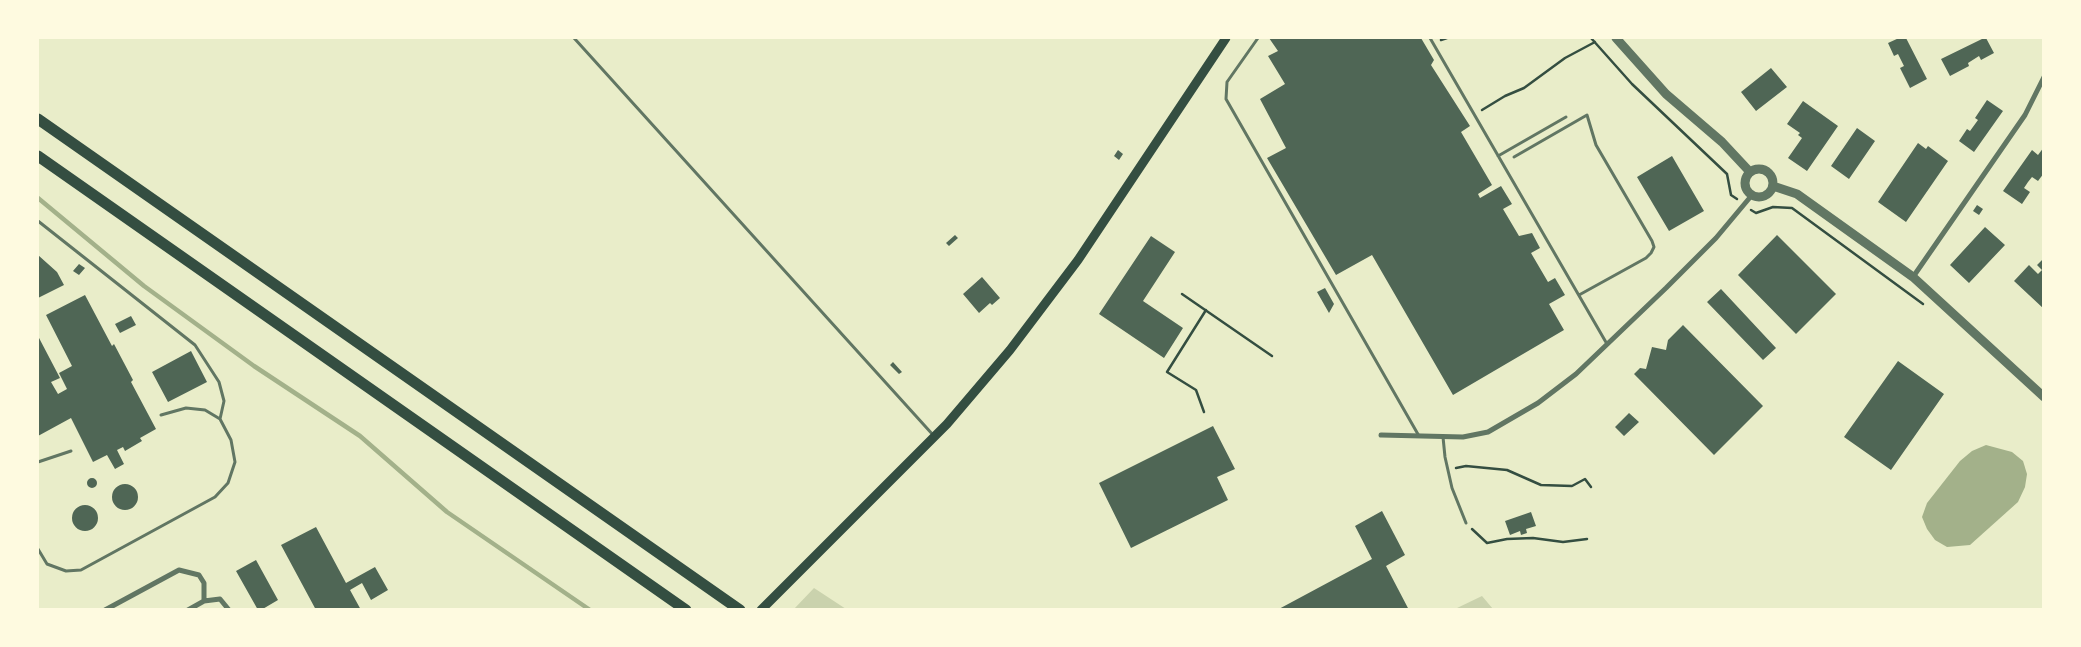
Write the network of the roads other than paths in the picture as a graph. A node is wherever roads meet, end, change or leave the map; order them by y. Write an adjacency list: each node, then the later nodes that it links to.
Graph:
1 (574, 38): 25 (lane)
2 (1226, 38): 25 (main road)
3 (1258, 38): 27 (lane)
4 (1430, 38): 10 (lane)
5 (1616, 38): 13 (street)
6 (2044, 77): 18 (street)
7 (1566, 117): 10 (lane)
8 (38, 119): 37 (highway)
9 (38, 156): 14 (highway)
10 (1498, 156): 19 (lane)
11 (1514, 157): 19 (lane)
12 (38, 162): 14 (highway)
13 (1750, 172): 15 (street); 16 (street)
14 (72, 181): 36 (highway)
15 (1773, 186): 16 (street); 18 (street)
16 (1752, 195): 20 (street)
17 (38, 221): 23 (lane)
18 (1913, 277): 21 (street)
19 (1579, 296): 20 (lane)
20 (1607, 344): 26 (street)
21 (2044, 397)
22 (161, 415): 23 (lane)
23 (220, 419): 31 (lane)
24 (1381, 435): 27 (street)
25 (934, 436): 38 (main road)
26 (1443, 436): 27 (street); 30 (lane)
27 (1419, 437)
28 (71, 451): 29 (lane)
29 (38, 462)
30 (1466, 523)
31 (38, 549)
32 (204, 601): 33 (street); 34 (street); 35 (street)
33 (105, 610)
34 (188, 610)
35 (229, 610)
36 (686, 610)
37 (740, 610)
38 (761, 610)

